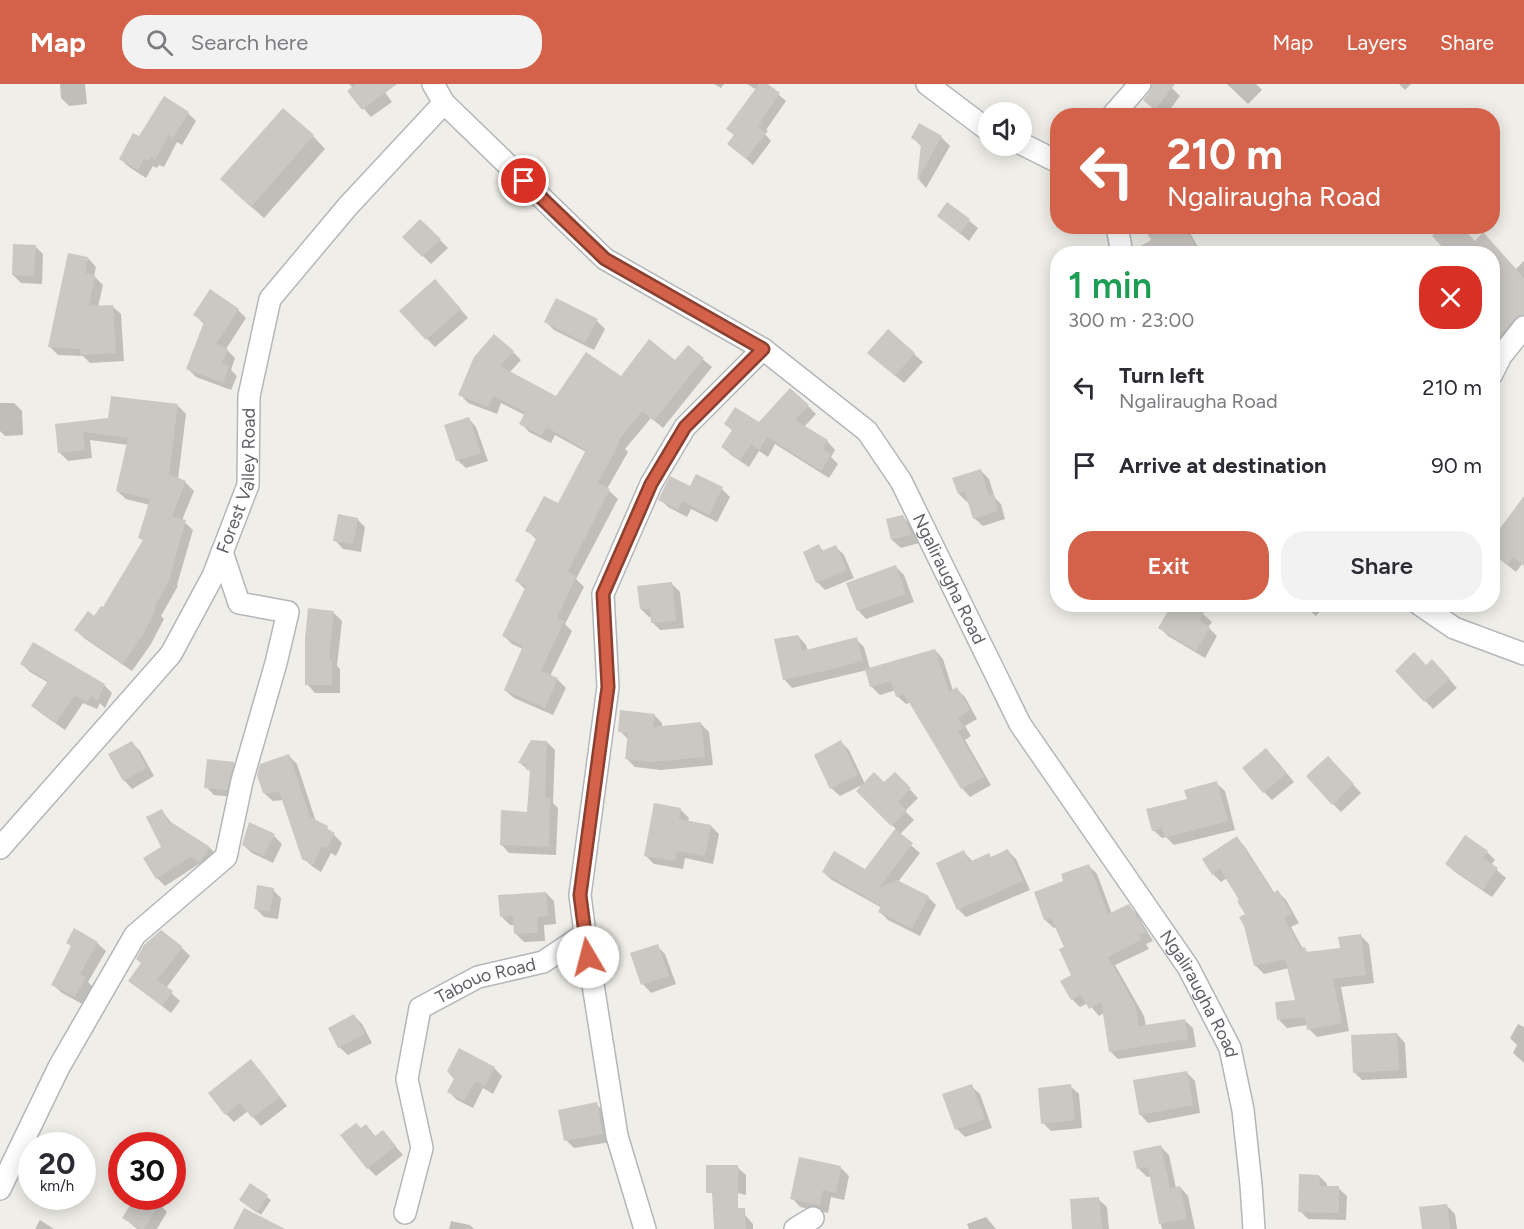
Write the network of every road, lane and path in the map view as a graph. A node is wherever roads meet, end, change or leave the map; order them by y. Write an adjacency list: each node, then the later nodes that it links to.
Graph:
1 (433, 84): 4 (street, Ngaliraugha Road)
2 (927, 84): 6 (street)
3 (1140, 84): 5 (street)
4 (444, 103): 10 (street, Ngaliraugha Road); 12 (street, Forest Valley Road)
5 (1119, 108)
6 (978, 122)
7 (1032, 149): 8 (street)
8 (1050, 158)
9 (1524, 327): 11 (street)
10 (763, 349): 16 (street); 22 (street, Ngaliraugha Road)
11 (1500, 358)
12 (222, 552): 15 (street, Forest Valley Road); 17 (street)
13 (1431, 612): 14 (street)
14 (1524, 654)
15 (0, 848)
16 (585, 934): 18 (street, Tabouo Road); 20 (street)
17 (0, 1189)
18 (405, 1213)
19 (813, 1218): 21 (street)
20 (645, 1229)
21 (795, 1229)
22 (1254, 1229)

